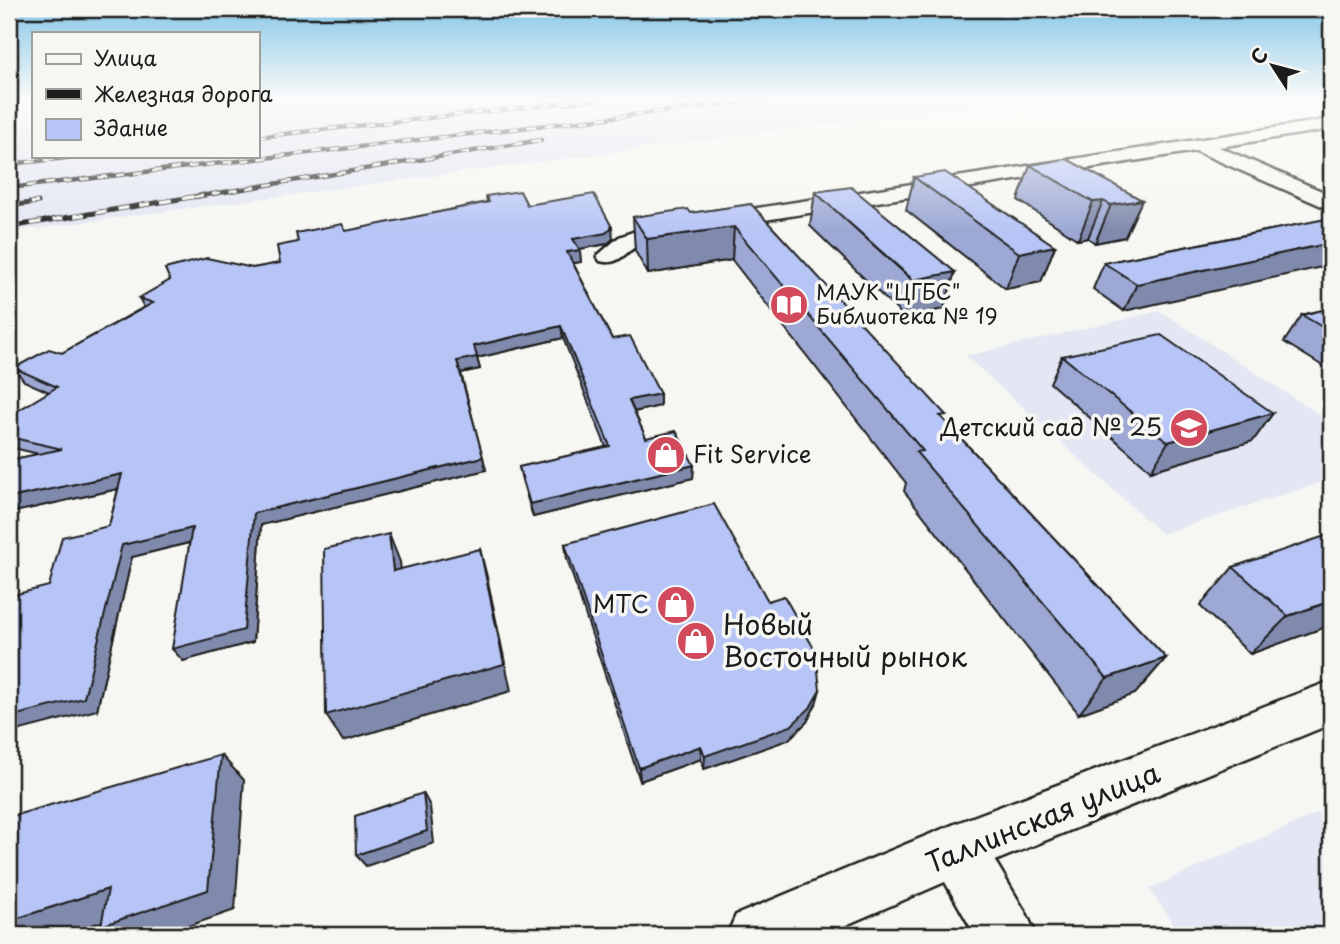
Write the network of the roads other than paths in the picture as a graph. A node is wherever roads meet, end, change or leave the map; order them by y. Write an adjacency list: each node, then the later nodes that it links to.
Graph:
1 (1210, 143): 2 (street)
2 (1198, 145): 3 (street); 4 (street)
3 (1331, 204)
4 (608, 256)
5 (1331, 702): 6 (street, Таллинская улица)
6 (957, 850): 7 (street, Таллинская улица); 8 (street)
7 (756, 935)
8 (1007, 935)

